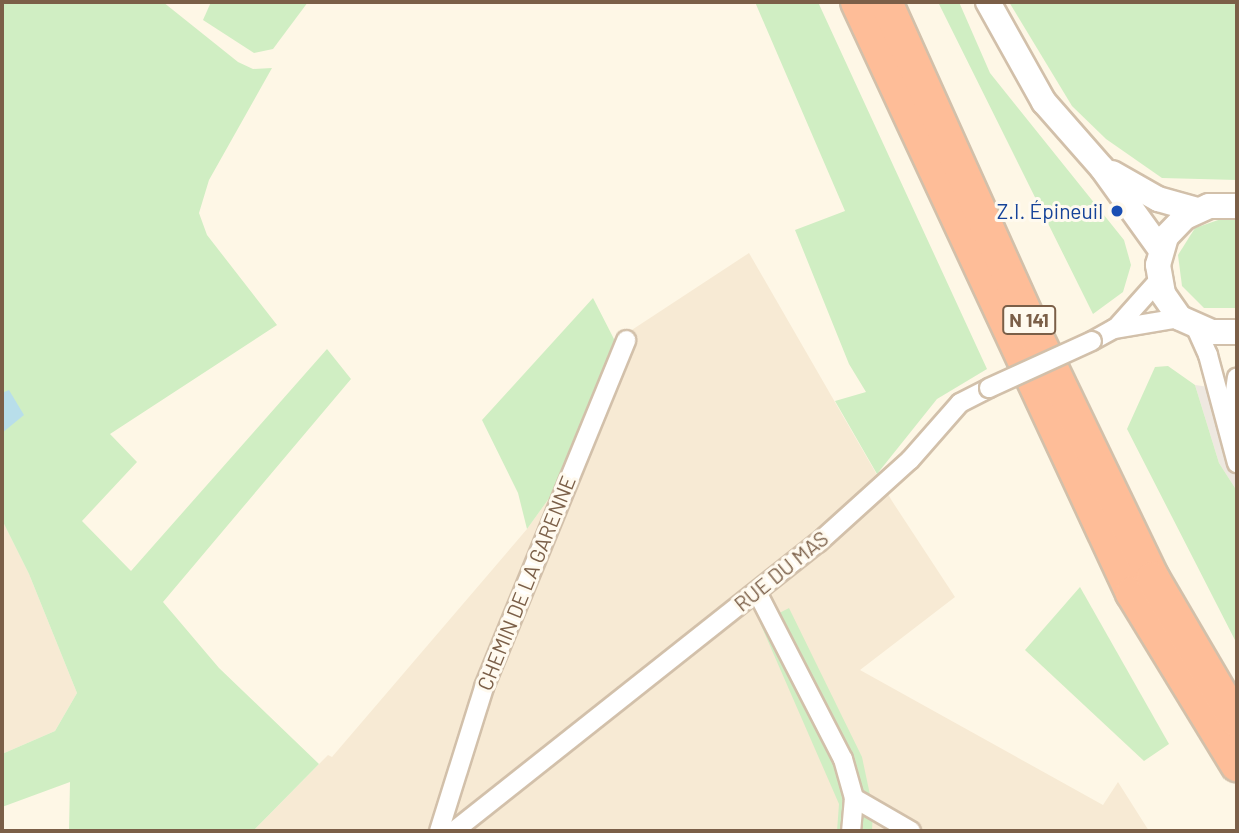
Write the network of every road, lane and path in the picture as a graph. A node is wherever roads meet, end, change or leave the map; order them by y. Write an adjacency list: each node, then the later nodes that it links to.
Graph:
1 (857, 2): 18 (highway, N 141)
2 (886, 2): 17 (highway, N 141)
3 (988, 2): 4 (street)
4 (1102, 168): 6 (street); 7 (street)
5 (1237, 205): 6 (street)
6 (1197, 210): 7 (street)
7 (1161, 250): 8 (street)
8 (1159, 280): 9 (street); 10 (street, RUE DU MAS)
9 (1189, 323): 10 (street, RUE DU MAS); 11 (street); 14 (street)
10 (1114, 329): 16 (street, RUE DU MAS, bridge)
11 (1237, 332)
12 (625, 340): 20 (street, CHEMIN DE LA GARENNE)
13 (1237, 377): 14 (street)
14 (1229, 437): 15 (street)
15 (1237, 463)
16 (757, 592): 19 (street); 21 (street, RUE DU MAS)
17 (1237, 721)
18 (1237, 765)
19 (854, 798): 22 (street); 23 (street)
20 (439, 831)
21 (454, 831)
22 (851, 831)
23 (911, 831)

